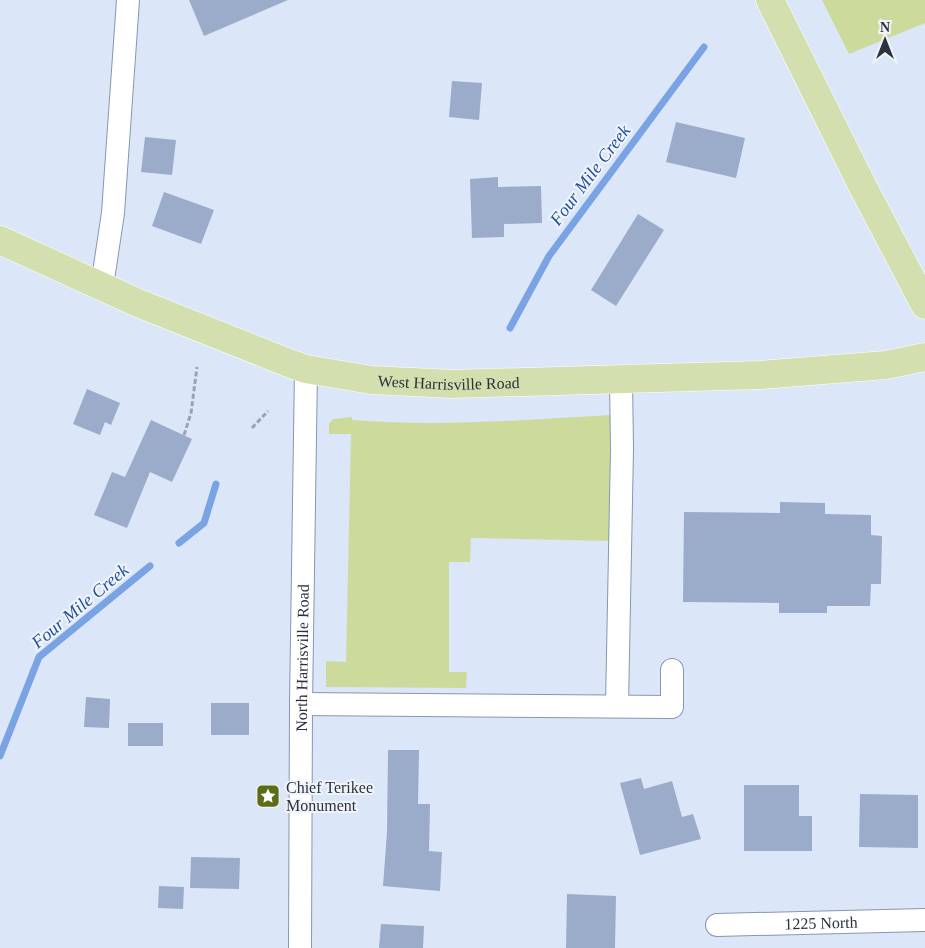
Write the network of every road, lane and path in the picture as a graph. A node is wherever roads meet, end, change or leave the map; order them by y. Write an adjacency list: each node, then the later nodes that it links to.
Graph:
1 (128, 0): 4 (street)
2 (770, 0): 5 (main road)
3 (0, 240): 4 (main road, West Harrisville Road)
4 (102, 286): 8 (main road, West Harrisville Road)
5 (925, 304)
6 (925, 357): 9 (main road, West Harrisville Road)
7 (197, 367): 12 (path)
8 (306, 369): 9 (main road, West Harrisville Road); 14 (street, North Harrisville Road)
9 (621, 380): 15 (street)
10 (268, 411): 11 (path)
11 (252, 428)
12 (184, 435)
13 (672, 670): 15 (street)
14 (301, 704): 15 (street); 18 (street, North Harrisville Road)
15 (617, 706)
16 (925, 920): 17 (street, 1225 North)
17 (717, 925)
18 (300, 948)

